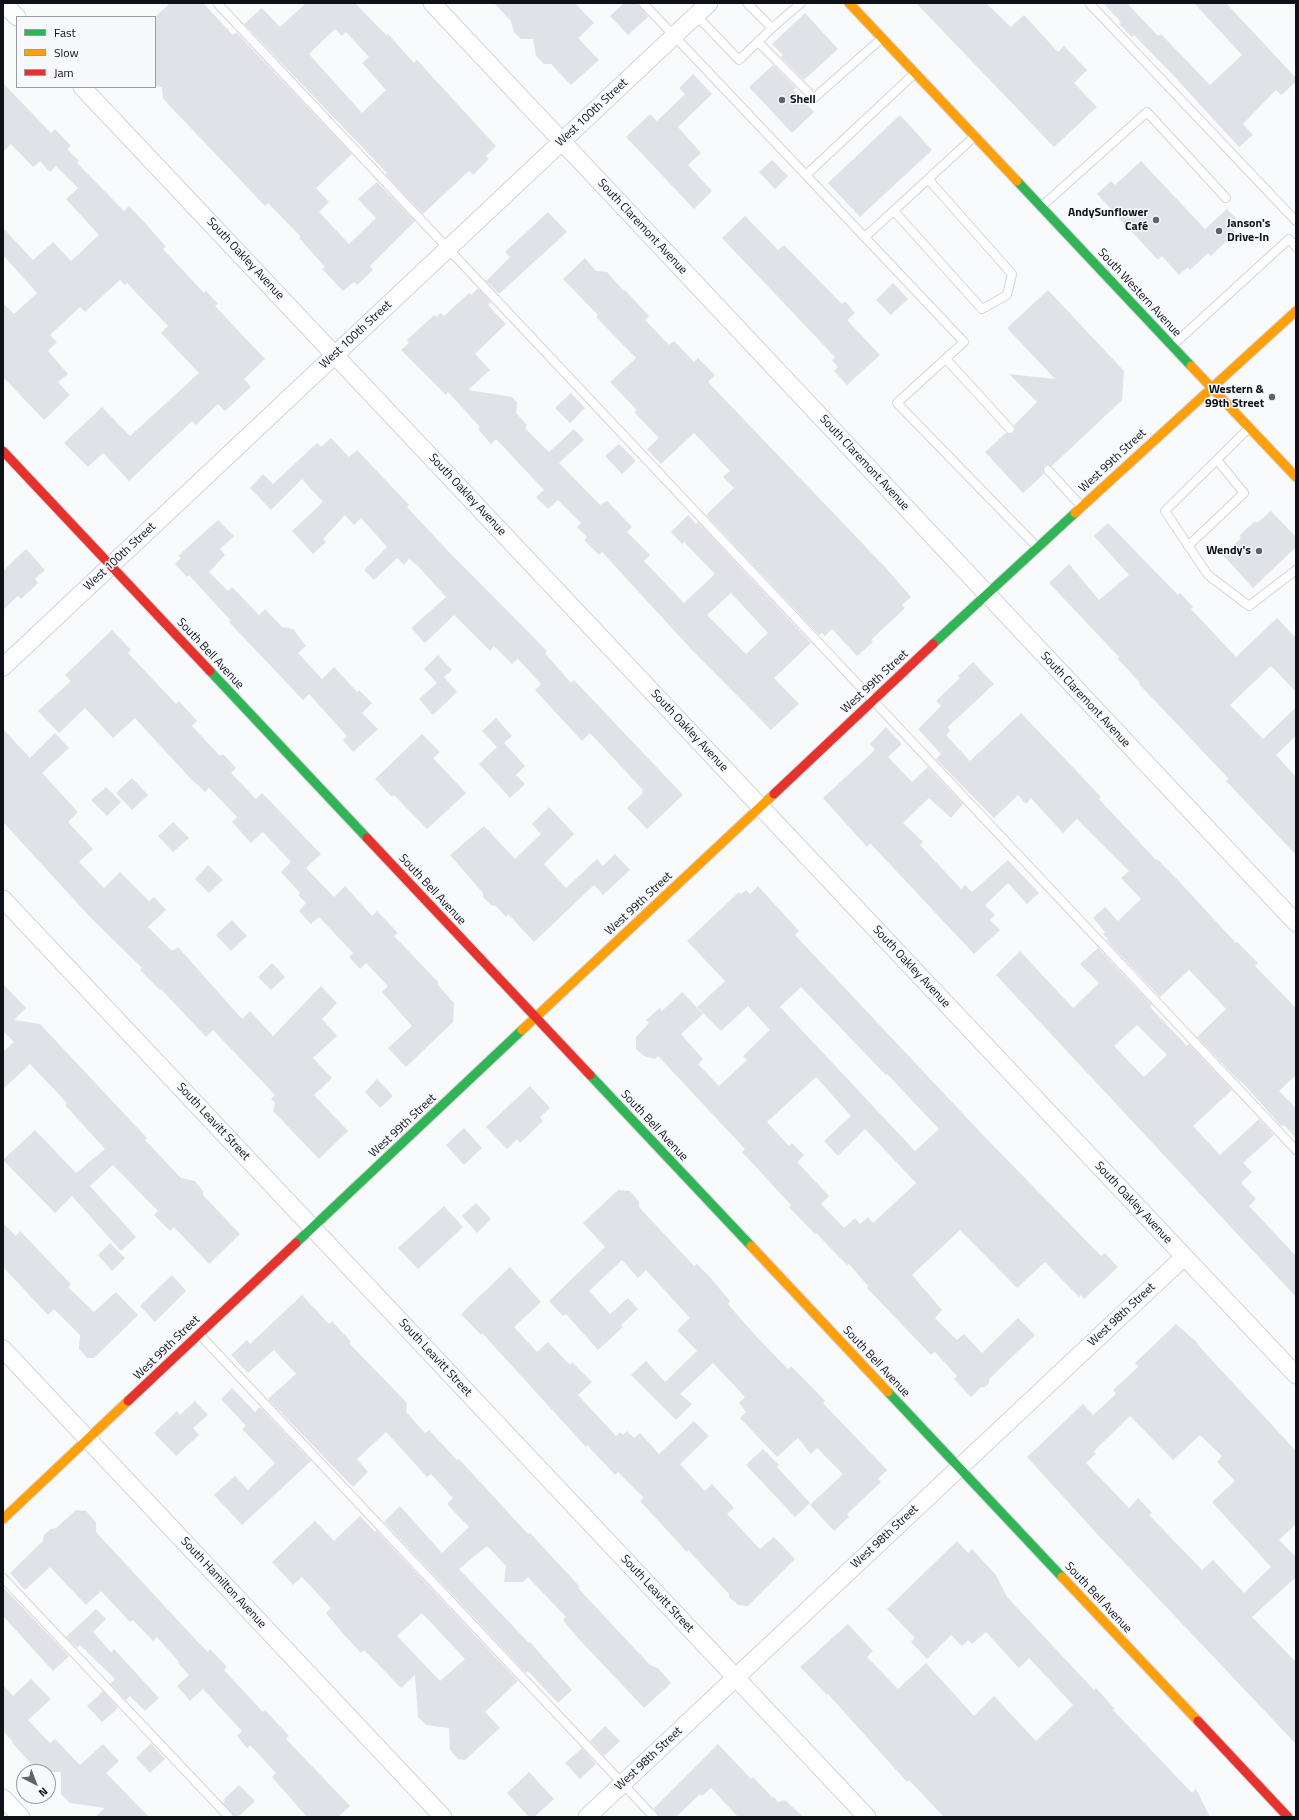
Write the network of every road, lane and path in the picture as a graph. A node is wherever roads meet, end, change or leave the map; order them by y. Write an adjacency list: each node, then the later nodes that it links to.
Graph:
1 (3, 3): 11 (street)
2 (217, 3): 28 (lane)
3 (432, 3): 19 (street, South Claremont Avenue)
4 (643, 3): 13 (lane)
5 (709, 3): 10 (street, West 100th Street)
6 (747, 3): 12 (lane)
7 (801, 3): 12 (lane)
8 (849, 3): 14 (street, South Western Avenue)
9 (1089, 3): 25 (lane)
10 (696, 16): 13 (street, West 100th Street); 15 (lane)
11 (16, 17)
12 (772, 28): 15 (lane)
13 (674, 36): 19 (street, West 100th Street); 20 (lane)
14 (882, 38): 15 (lane); 16 (street, South Western Avenue)
15 (758, 42)
16 (915, 73): 18 (street, South Western Avenue); 20 (lane)
17 (83, 88): 31 (street, South Oakley Avenue)
18 (975, 136): 21 (lane); 23 (street, South Western Avenue)
19 (562, 142): 28 (street, West 100th Street); 45 (street, South Claremont Avenue)
20 (806, 175): 26 (lane)
21 (928, 179): 24 (lane); 24 (lane)
22 (1226, 198): 23 (lane)
23 (1042, 207): 30 (street, South Western Avenue)
24 (894, 211): 26 (lane)
25 (1296, 221)
26 (865, 237): 32 (lane)
27 (1296, 247): 30 (lane)
28 (448, 248): 31 (street, West 100th Street); 47 (lane)
29 (1296, 311): 33 (street, West 99th Street)
30 (1172, 345): 33 (street, South Western Avenue)
31 (335, 355): 43 (street, West 100th Street); 48 (street, South Oakley Avenue)
32 (946, 359): 35 (lane); 42 (lane)
33 (1212, 387): 34 (street, South Western Avenue); 40 (street, West 99th Street)
34 (1249, 427): 37 (lane); 39 (street, South Western Avenue)
35 (1010, 429)
36 (3, 451): 43 (street, South Bell Avenue)
37 (1217, 460): 41 (lane); 41 (lane)
38 (1048, 470): 40 (lane)
39 (1296, 477)
40 (1082, 506): 42 (street, West 99th Street)
41 (1188, 546): 44 (lane)
42 (1037, 547): 45 (street, West 99th Street)
43 (111, 566): 46 (street, West 100th Street); 51 (street, South Bell Avenue)
44 (1296, 570)
45 (986, 594): 47 (street, West 99th Street); 50 (street, South Claremont Avenue)
46 (3, 667)
47 (873, 700): 48 (street, West 99th Street); 52 (lane)
48 (760, 807): 51 (street, West 99th Street); 54 (street, South Oakley Avenue)
49 (3, 899): 53 (street, South Leavitt Street)
50 (1296, 923)
51 (536, 1017): 53 (street, West 99th Street); 59 (street, South Bell Avenue)
52 (1296, 1150)
53 (312, 1227): 55 (street, West 99th Street); 62 (street, South Leavitt Street)
54 (1184, 1257): 57 (street, South Oakley Avenue); 59 (street, West 98th Street)
55 (200, 1334): 58 (street, West 99th Street); 63 (lane)
56 (3, 1349): 58 (street, South Hamilton Avenue)
57 (1296, 1375)
58 (88, 1440): 60 (street, West 99th Street); 67 (street, South Hamilton Avenue)
59 (960, 1468): 62 (street, West 98th Street); 71 (street, South Bell Avenue)
60 (3, 1519)
61 (3, 1578): 66 (lane)
62 (736, 1678): 63 (street, West 98th Street); 70 (street, South Leavitt Street)
63 (623, 1783): 68 (street, West 98th Street); 69 (lane)
64 (3, 1798): 65 (street)
65 (21, 1817)
66 (230, 1817)
67 (443, 1817)
68 (587, 1817)
69 (654, 1817)
70 (867, 1817)
71 (1288, 1817)

